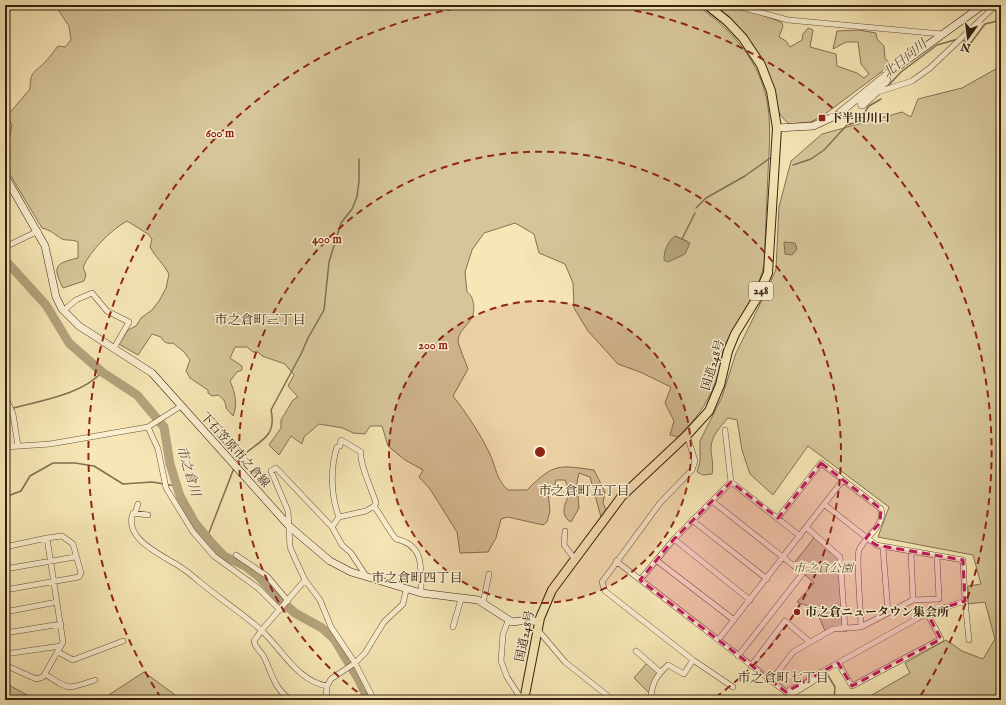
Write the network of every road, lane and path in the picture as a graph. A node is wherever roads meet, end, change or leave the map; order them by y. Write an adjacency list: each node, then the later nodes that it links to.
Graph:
1 (734, 5): 5 (street)
2 (983, 5): 5 (main road)
3 (996, 5): 6 (street)
4 (713, 6): 7 (highway, 国道248号 / 248)
5 (942, 34): 6 (main road)
6 (885, 76): 7 (main road)
7 (777, 128): 17 (highway, 国道248号 / 248)
8 (5, 176): 9 (main road, 下石笠原市之倉線)
9 (38, 231): 10 (street); 11 (main road, 下石笠原市之倉線)
10 (5, 247)
11 (64, 311): 12 (main road, 下石笠原市之倉線); 12 (street)
12 (114, 348): 14 (main road, 下石笠原市之倉線)
13 (5, 396): 18 (street)
14 (182, 406): 15 (street); 31 (main road, 下石笠原市之倉線)
15 (148, 427): 18 (street); 67 (street)
16 (725, 430): 21 (street)
17 (687, 435): 46 (highway, 国道248号 / 248); 49 (street)
18 (18, 446): 19 (street)
19 (5, 447)
20 (843, 480): 24 (street); 29 (street); 37 (street)
21 (731, 482): 22 (street); 29 (street)
22 (712, 501): 30 (street); 44 (street)
23 (138, 504): 26 (street)
24 (825, 505): 33 (street); 37 (street)
25 (374, 506): 28 (street); 28 (street); 59 (street)
26 (135, 513): 27 (street); 78 (street)
27 (148, 515)
28 (340, 517): 32 (street)
29 (778, 518): 35 (street)
30 (692, 520): 38 (street); 53 (street)
31 (290, 527): 32 (street); 52 (main road, 下石笠原市之倉線); 54 (street)
32 (332, 528): 52 (street)
33 (807, 528): 35 (street); 77 (street)
34 (566, 531): 46 (street)
35 (800, 536): 44 (street)
36 (47, 538): 39 (street); 43 (street); 48 (street)
37 (866, 538): 40 (street); 76 (street)
38 (674, 539): 47 (street); 61 (street)
39 (5, 547)
40 (883, 548): 41 (street); 69 (street)
41 (911, 552): 45 (street); 62 (street)
42 (236, 555): 64 (street)
43 (75, 556): 48 (street); 56 (street)
44 (784, 557): 53 (street); 88 (street)
45 (937, 557): 62 (street); 63 (street)
46 (574, 558): 74 (highway, 国道248号 / 248)
47 (656, 560): 55 (street); 72 (street)
48 (50, 561): 50 (street); 56 (street)
49 (616, 561): 55 (street); 89 (street)
50 (5, 569)
51 (489, 574): 66 (street)
52 (366, 576): 58 (main road, 下石笠原市之倉線)
53 (767, 579): 61 (street)
54 (305, 580): 64 (street); 90 (street)
55 (640, 580): 80 (street)
56 (53, 581): 57 (street); 65 (street)
57 (5, 590)
58 (406, 590): 59 (main road, 下石笠原市之倉線); 90 (street)
59 (421, 593): 60 (main road, 下石笠原市之倉線)
60 (461, 599): 66 (main road, 下石笠原市之倉線); 75 (street)
61 (750, 600): 72 (street)
62 (913, 600): 69 (street)
63 (965, 600): 70 (street); 81 (street)
64 (288, 601): 67 (street)
65 (57, 602): 68 (street); 73 (street)
66 (483, 603): 71 (main road, 下石笠原市之倉線)
67 (280, 610): 78 (street)
68 (5, 612)
69 (888, 613): 76 (street)
70 (927, 613): 91 (street); 91 (street)
71 (508, 620): 74 (main road); 104 (street)
72 (734, 620): 80 (street)
73 (61, 624): 79 (street); 84 (street)
74 (538, 626): 104 (highway, 国道248号 / 248); 105 (street)
75 (453, 627)
76 (861, 627): 77 (street)
77 (845, 629): 83 (street)
78 (261, 631): 99 (street); 101 (street)
79 (5, 633)
80 (718, 640): 88 (street)
81 (969, 640)
82 (123, 641): 85 (street)
83 (810, 642): 93 (street); 98 (street)
84 (61, 646): 85 (street); 87 (street)
85 (58, 652): 96 (street)
86 (636, 652): 94 (street)
87 (5, 654)
88 (738, 656): 93 (street)
89 (693, 660): 94 (street); 100 (street)
90 (355, 663): 99 (street); 103 (street)
91 (838, 663): 95 (street)
92 (5, 666): 96 (street)
93 (751, 666): 98 (street)
94 (660, 672): 106 (street)
95 (821, 672): 98 (street); 107 (street)
96 (45, 674): 97 (street)
97 (95, 680)
98 (771, 681)
99 (327, 686): 102 (street)
100 (733, 687)
101 (293, 700)
102 (326, 700)
103 (374, 700)
104 (524, 700)
105 (613, 700)
106 (650, 700)
107 (783, 700)

